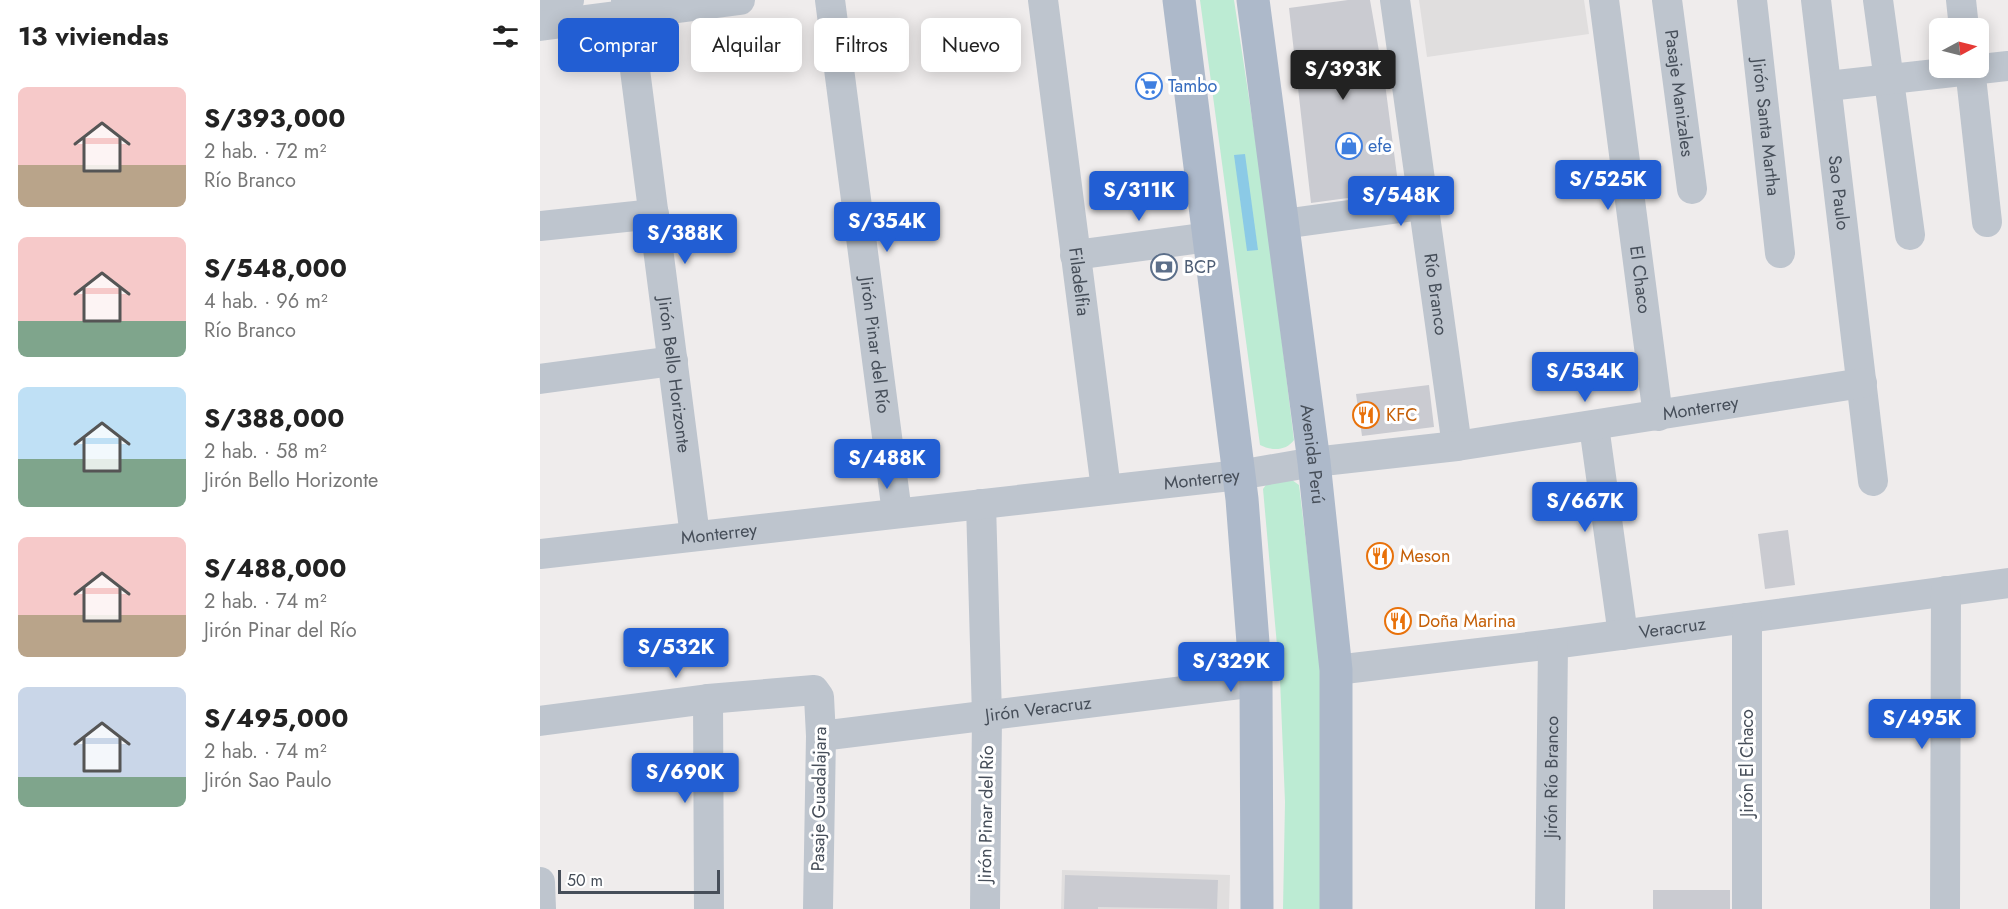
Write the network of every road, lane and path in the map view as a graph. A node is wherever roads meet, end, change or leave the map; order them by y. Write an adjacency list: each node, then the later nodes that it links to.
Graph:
1 (569, 0): 14 (street)
2 (740, 0): 15 (street)
3 (830, 0): 45 (street, Jirón Pinar del Río)
4 (1043, 0): 33 (street, Filadelfia)
5 (1179, 0): 31 (main road)
6 (1253, 0): 28 (main road, Avenida Perú)
7 (1395, 0): 25 (street, Río Branco)
8 (1605, 0): 37 (street, El Chaco)
9 (1667, 0): 24 (street, Pasaje Manizales)
10 (1752, 0): 32 (street, Jirón Santa Martha)
11 (1816, 0): 23 (street, Sao Paulo)
12 (1878, 0): 22 (street)
13 (1960, 0): 16 (street)
14 (540, 3)
15 (627, 7): 17 (street); 26 (street, Jirón Bello Horizonte)
16 (1963, 18)
17 (540, 26)
18 (2008, 66): 19 (street)
19 (1989, 67)
20 (1929, 74): 22 (street)
21 (1971, 78): 27 (street)
22 (1888, 79): 23 (street); 30 (street)
23 (1828, 86): 36 (street, Sao Paulo)
24 (1692, 189)
25 (1422, 205): 28 (street); 39 (street, Río Branco)
26 (654, 214): 29 (street); 34 (street, Jirón Bello Horizonte)
27 (1987, 222)
28 (1283, 224): 40 (main road, Avenida Perú)
29 (540, 226)
30 (1910, 236)
31 (1209, 237): 33 (street); 41 (main road)
32 (1780, 254)
33 (1075, 255): 43 (street, Filadelfia)
34 (673, 361): 35 (street); 46 (street, Jirón Bello Horizonte)
35 (540, 379)
36 (1862, 384): 37 (street, Monterrey); 42 (street, Sao Paulo)
37 (1658, 416): 38 (street, Monterrey)
38 (1594, 426): 39 (street, Monterrey); 51 (street)
39 (1456, 446): 40 (street, Monterrey)
40 (1314, 462): 41 (street, Monterrey); 53 (main road, Avenida Perú)
41 (1239, 475): 43 (street, Monterrey); 54 (main road)
42 (1873, 481)
43 (1106, 489): 44 (street, Monterrey)
44 (981, 504): 45 (street, Monterrey); 56 (street, Jirón Pinar del Río)
45 (897, 513): 46 (street, Monterrey)
46 (695, 536): 47 (street, Monterrey)
47 (540, 554)
48 (2008, 583): 49 (street, Veracruz)
49 (1946, 591): 50 (street, Veracruz); 68 (street)
50 (1748, 618): 51 (street, Veracruz); 67 (street, Jirón El Chaco)
51 (1623, 635): 52 (street, Veracruz)
52 (1553, 644): 53 (street, Veracruz); 66 (street, Jirón Río Branco)
53 (1336, 670): 65 (main road, Avenida Perú)
54 (1256, 682): 56 (street, Jirón Veracruz); 64 (main road)
55 (708, 699): 57 (street); 58 (street, Pasaje Guadalajara); 61 (street)
56 (987, 716): 58 (street, Jirón Veracruz); 63 (street, Jirón Pinar del Río)
57 (540, 721)
58 (821, 736): 62 (street, Pasaje Guadalajara)
59 (540, 882): 60 (street)
60 (541, 909)
61 (709, 909)
62 (818, 909)
63 (985, 909)
64 (1257, 909)
65 (1336, 909)
66 (1550, 909)
67 (1747, 909)
68 (1945, 909)

